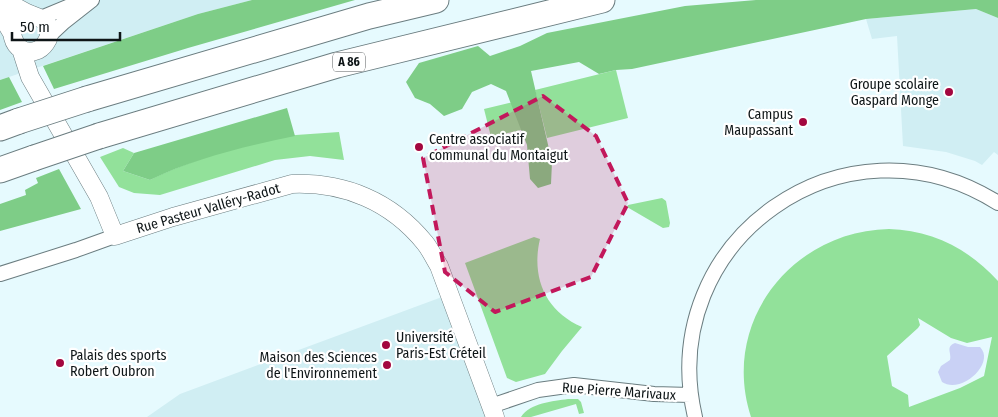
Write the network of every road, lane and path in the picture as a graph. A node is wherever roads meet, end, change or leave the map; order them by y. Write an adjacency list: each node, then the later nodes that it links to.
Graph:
1 (3, 0): 7 (street)
2 (84, 0): 7 (street)
3 (92, 0): 9 (street)
4 (436, 0): 12 (highway, bridge)
5 (602, 0): 13 (highway, A 86, bridge)
6 (0, 13): 8 (street)
7 (36, 16): 8 (street); 9 (street)
8 (12, 33): 10 (street)
9 (45, 42): 10 (street); 11 (street)
10 (21, 49): 11 (street)
11 (37, 88): 15 (street)
12 (9, 124)
13 (0, 170)
14 (998, 203): 17 (street)
15 (115, 236): 16 (street); 18 (street, Rue Pasteur Valléry-Radot)
16 (0, 274)
17 (690, 395): 18 (street, Rue Pierre Marivaux); 19 (street)
18 (493, 411)
19 (694, 417)

